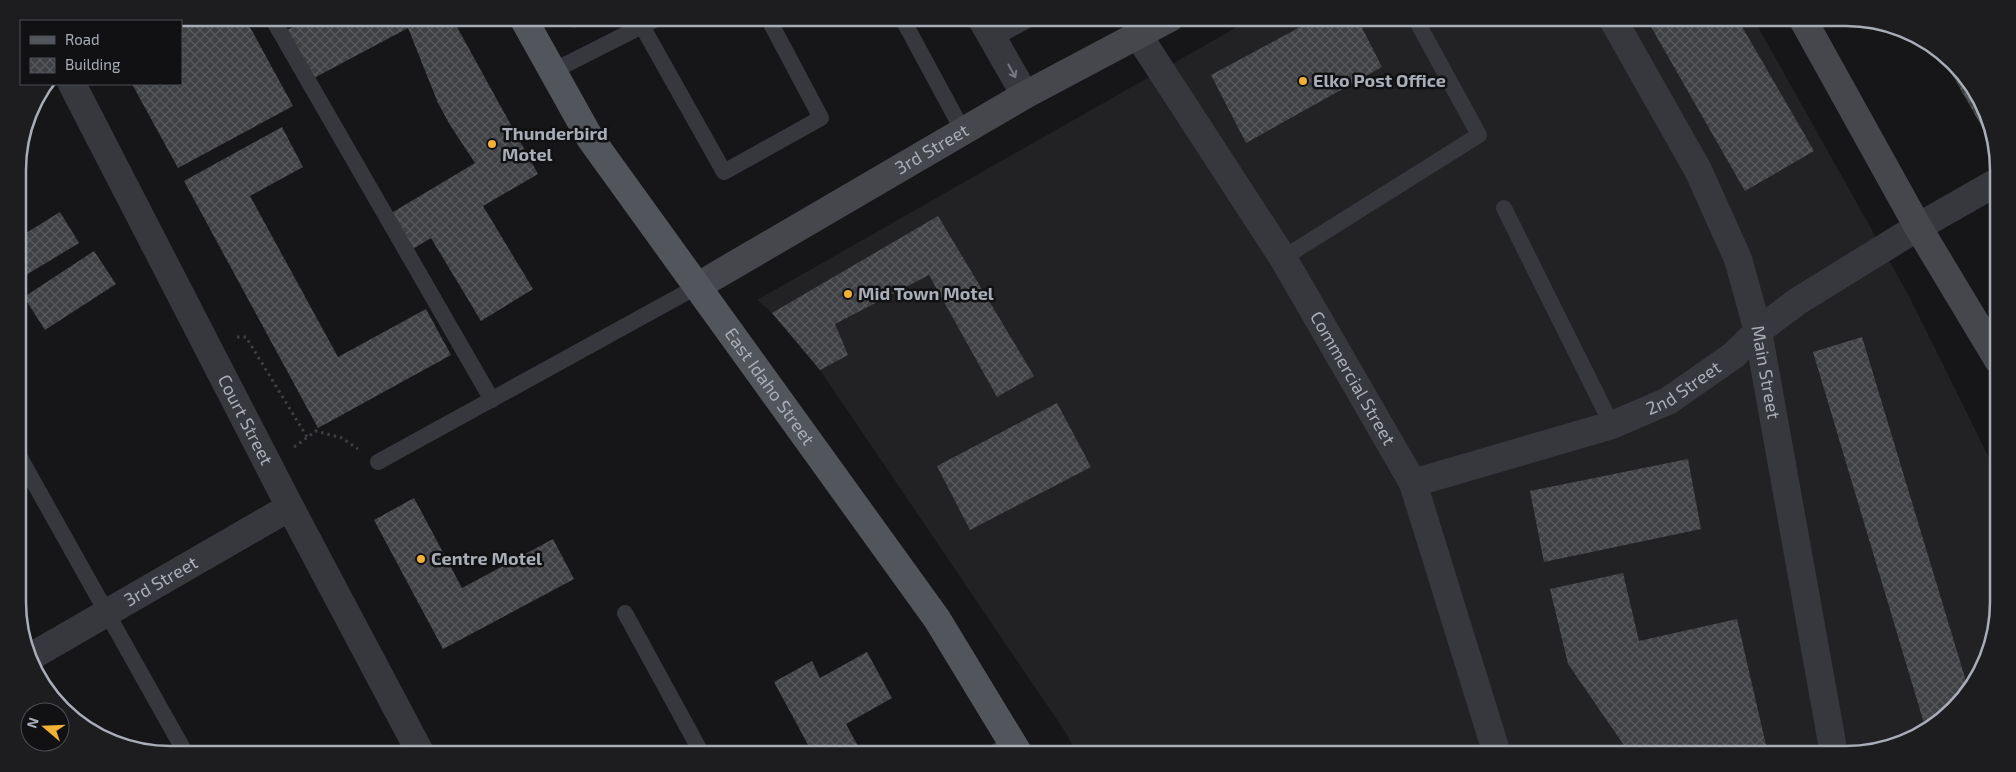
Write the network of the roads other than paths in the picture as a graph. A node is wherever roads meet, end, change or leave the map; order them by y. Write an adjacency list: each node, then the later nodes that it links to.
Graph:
1 (277, 26): 23 (lane)
2 (528, 26): 12 (main road, East Idaho Street)
3 (642, 26): 4 (lane); 12 (lane)
4 (772, 26)
5 (906, 26): 15 (lane)
6 (1155, 26): 11 (street, 3rd Street)
7 (1419, 26): 19 (lane)
8 (1617, 26): 21 (street, Main Street)
9 (1806, 26): 18 (street)
10 (987, 28): 14 (street, one-way to 14)
11 (1138, 35): 14 (street, 3rd Street); 19 (street, Commercial Street)
12 (553, 71): 20 (main road, East Idaho Street)
13 (73, 85): 28 (street, Court Street)
14 (1025, 95): 15 (street, 3rd Street)
15 (963, 131): 20 (street, 3rd Street)
16 (1990, 186): 18 (street, 2nd Street)
17 (1504, 208): 24 (lane)
18 (1918, 227): 21 (street, 2nd Street); 22 (street)
19 (1283, 258): 27 (street, Commercial Street)
20 (698, 286): 23 (lane); 37 (main road, East Idaho Street)
21 (1758, 330): 24 (street, 2nd Street); 33 (street, Main Street)
22 (1990, 347)
23 (492, 400): 25 (lane)
24 (1612, 425): 27 (street, 2nd Street)
25 (378, 462)
26 (26, 467): 30 (lane)
27 (1413, 483): 32 (street, Commercial Street)
28 (290, 506): 30 (street, 3rd Street); 35 (street, Court Street)
29 (625, 612): 36 (lane)
30 (107, 613): 31 (street, 3rd Street); 34 (lane)
31 (36, 654)
32 (1493, 745)
33 (1832, 745)
34 (182, 746)
35 (417, 746)
36 (697, 746)
37 (1006, 746)

